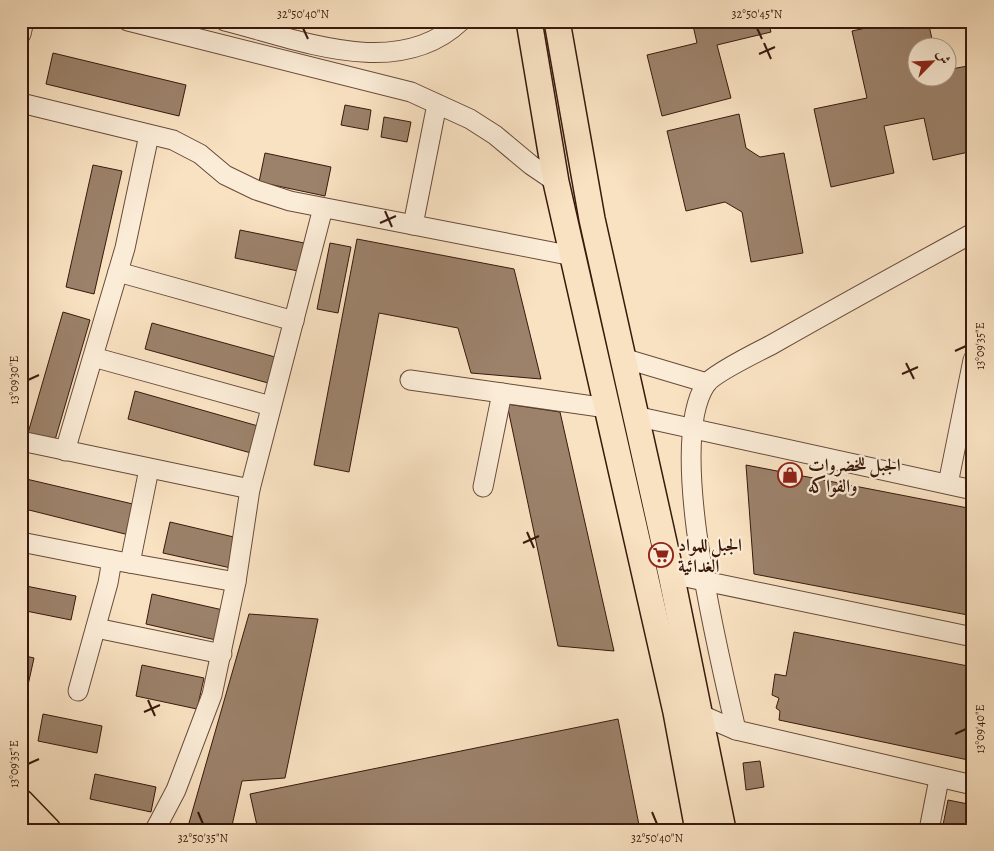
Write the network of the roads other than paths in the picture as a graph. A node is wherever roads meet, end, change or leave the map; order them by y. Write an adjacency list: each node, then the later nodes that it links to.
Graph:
1 (24, 21): 7 (street)
2 (128, 21): 9 (street)
3 (461, 21): 6 (street)
4 (529, 21): 11 (main road)
5 (557, 21): 19 (main road)
6 (235, 22)
7 (21, 34)
8 (21, 103): 10 (street)
9 (437, 104): 11 (street); 13 (street)
10 (149, 135): 12 (street); 16 (street)
11 (556, 182): 15 (main road)
12 (323, 208): 13 (street); 17 (street)
13 (413, 226): 15 (street)
14 (973, 233): 22 (street)
15 (573, 256): 25 (main road)
16 (118, 272): 17 (street); 18 (street)
17 (294, 321): 24 (street)
18 (93, 357): 24 (street); 29 (street)
19 (623, 358): 22 (street); 26 (main road)
20 (973, 360): 31 (street)
21 (410, 380): 23 (street)
22 (707, 383): 27 (street)
23 (502, 393): 25 (street); 32 (street)
24 (272, 406): 33 (street)
25 (607, 408): 45 (main road)
26 (635, 416): 27 (street); 38 (main road)
27 (693, 429): 31 (street); 40 (street)
28 (21, 442): 29 (street)
29 (65, 452): 30 (street)
30 (149, 469): 33 (street); 37 (street)
31 (948, 484): 34 (street)
32 (483, 487)
33 (250, 490): 39 (street)
34 (973, 490)
35 (21, 542): 36 (street)
36 (112, 560): 37 (street); 41 (street)
37 (130, 563): 39 (street)
38 (670, 574): 40 (street); 45 (main road)
39 (236, 582): 43 (street)
40 (704, 582): 42 (street); 46 (street)
41 (96, 628): 43 (street); 44 (street)
42 (973, 638)
43 (222, 654): 51 (street)
44 (78, 692)
45 (688, 713): 46 (street); 52 (main road); 53 (main road)
46 (736, 730): 47 (street)
47 (939, 779): 48 (street); 54 (street)
48 (973, 785)
49 (21, 802): 50 (main road)
50 (48, 830)
51 (155, 830)
52 (698, 830)
53 (723, 830)
54 (929, 830)

